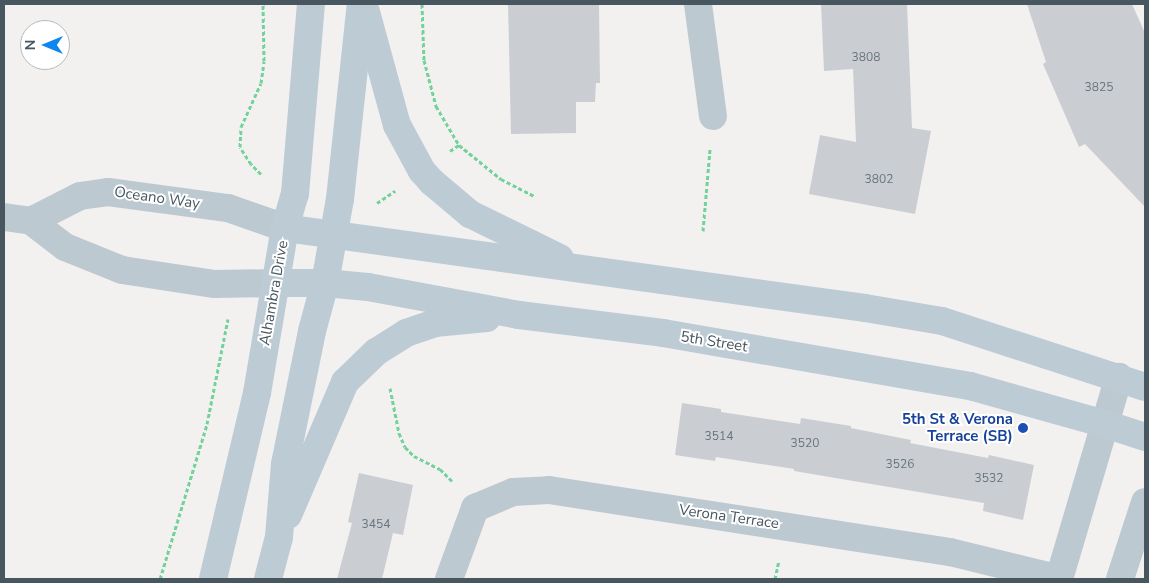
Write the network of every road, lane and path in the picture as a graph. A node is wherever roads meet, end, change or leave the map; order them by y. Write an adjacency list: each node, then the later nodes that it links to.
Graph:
1 (263, 4): 7 (path)
2 (311, 4): 11 (main road, Alhambra Drive)
3 (362, 4): 13 (main road); 14 (main road)
4 (422, 4): 8 (path)
5 (698, 4): 6 (street)
6 (713, 116): 12 (path)
7 (250, 164)
8 (534, 196)
9 (4, 217): 10 (street)
10 (31, 221): 11 (street, Oceano Way); 17 (street)
11 (285, 228): 13 (main road); 15 (main road, Alhambra Drive)
12 (703, 231)
13 (333, 236): 14 (main road); 16 (main road)
14 (582, 268): 19 (main road)
15 (276, 283): 16 (main road, 5th Street); 17 (street); 28 (main road, Alhambra Drive)
16 (324, 283): 18 (main road, 5th Street); 26 (main road)
17 (235, 284): 27 (path)
18 (519, 315): 22 (main road, 5th Street); 26 (main road)
19 (1119, 377): 21 (main road); 22 (street)
20 (389, 380): 24 (path)
21 (1145, 387)
22 (1105, 424): 23 (main road, 5th Street); 31 (street)
23 (1145, 437)
24 (456, 486)
25 (1145, 502): 32 (street)
26 (278, 537): 29 (main road)
27 (160, 579)
28 (213, 579)
29 (268, 579)
30 (449, 579): 31 (street, Verona Terrace)
31 (1059, 579)
32 (1120, 579)

